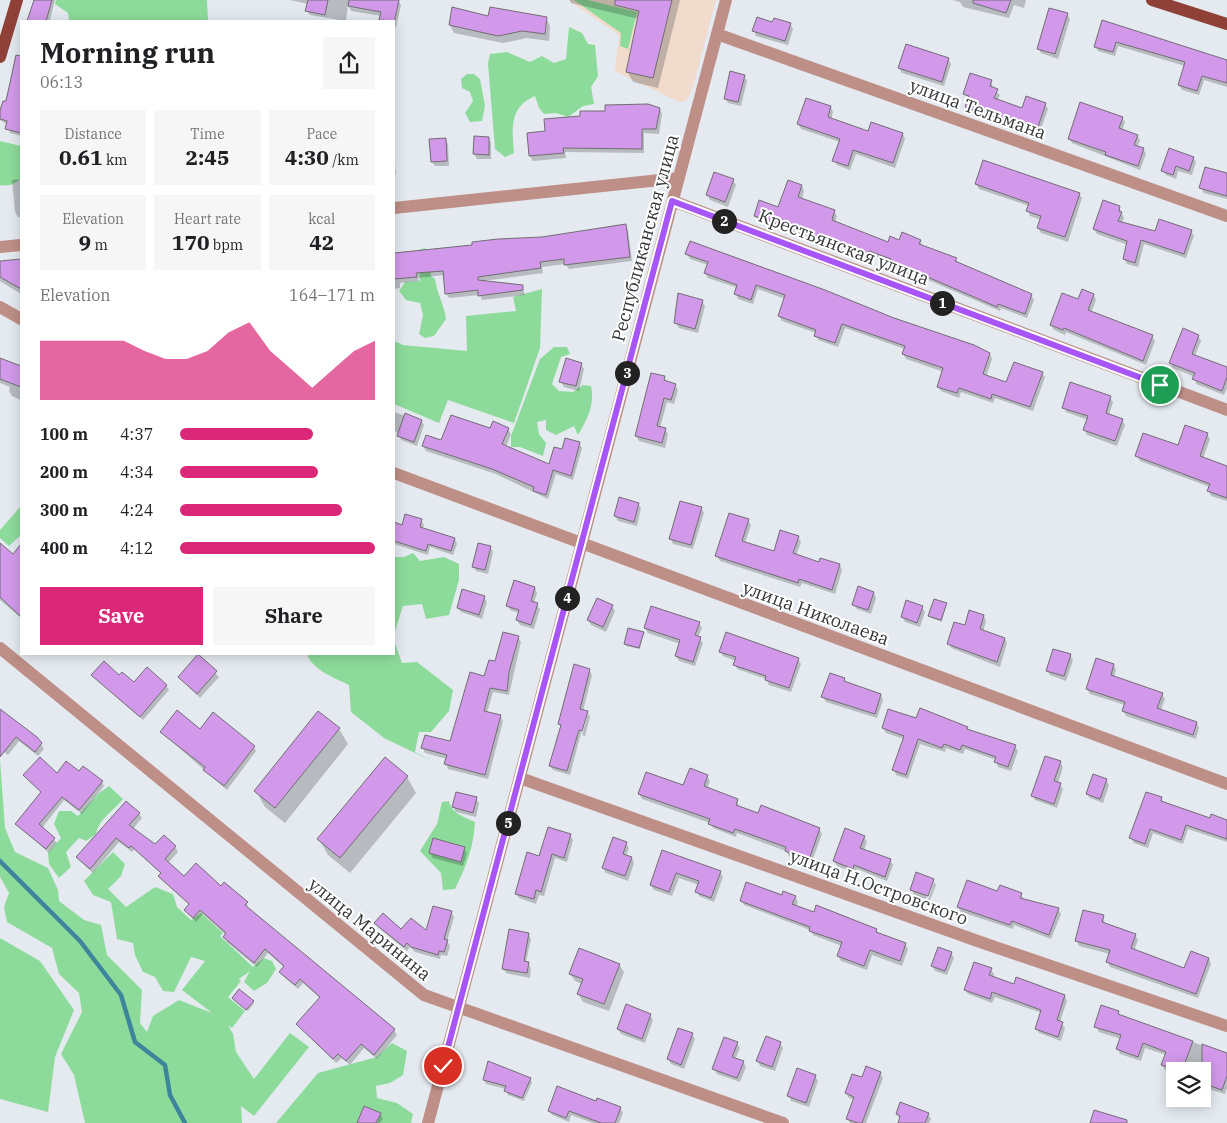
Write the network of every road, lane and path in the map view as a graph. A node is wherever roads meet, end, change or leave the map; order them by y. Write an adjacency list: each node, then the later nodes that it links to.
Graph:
1 (17, 0): 6 (main road)
2 (726, 0): 5 (street, Республиканская улица)
3 (1152, 0): 4 (main road)
4 (1227, 24)
5 (717, 34): 7 (street, Республиканская улица); 10 (street, улица Тельмана)
6 (0, 57)
7 (679, 178): 8 (street, Республиканская улица); 9 (street)
8 (672, 201): 15 (street, Крестьянская улица); 17 (street, Республиканская улица)
9 (395, 208)
10 (1227, 216)
11 (20, 245): 12 (street)
12 (0, 247)
13 (0, 306): 14 (street)
14 (20, 318)
15 (1227, 410)
16 (395, 473): 17 (street, улица Николаева)
17 (582, 544): 19 (street, Республиканская улица); 20 (street, улица Николаева)
18 (0, 648): 21 (street, улица Маринина)
19 (520, 778): 21 (street, Республиканская улица); 22 (street, улица Н.Островского)
20 (1227, 784)
21 (458, 1009): 23 (street, Республиканская улица); 24 (street, улица Маринина)
22 (1227, 1026)
23 (428, 1123)
24 (783, 1123)

